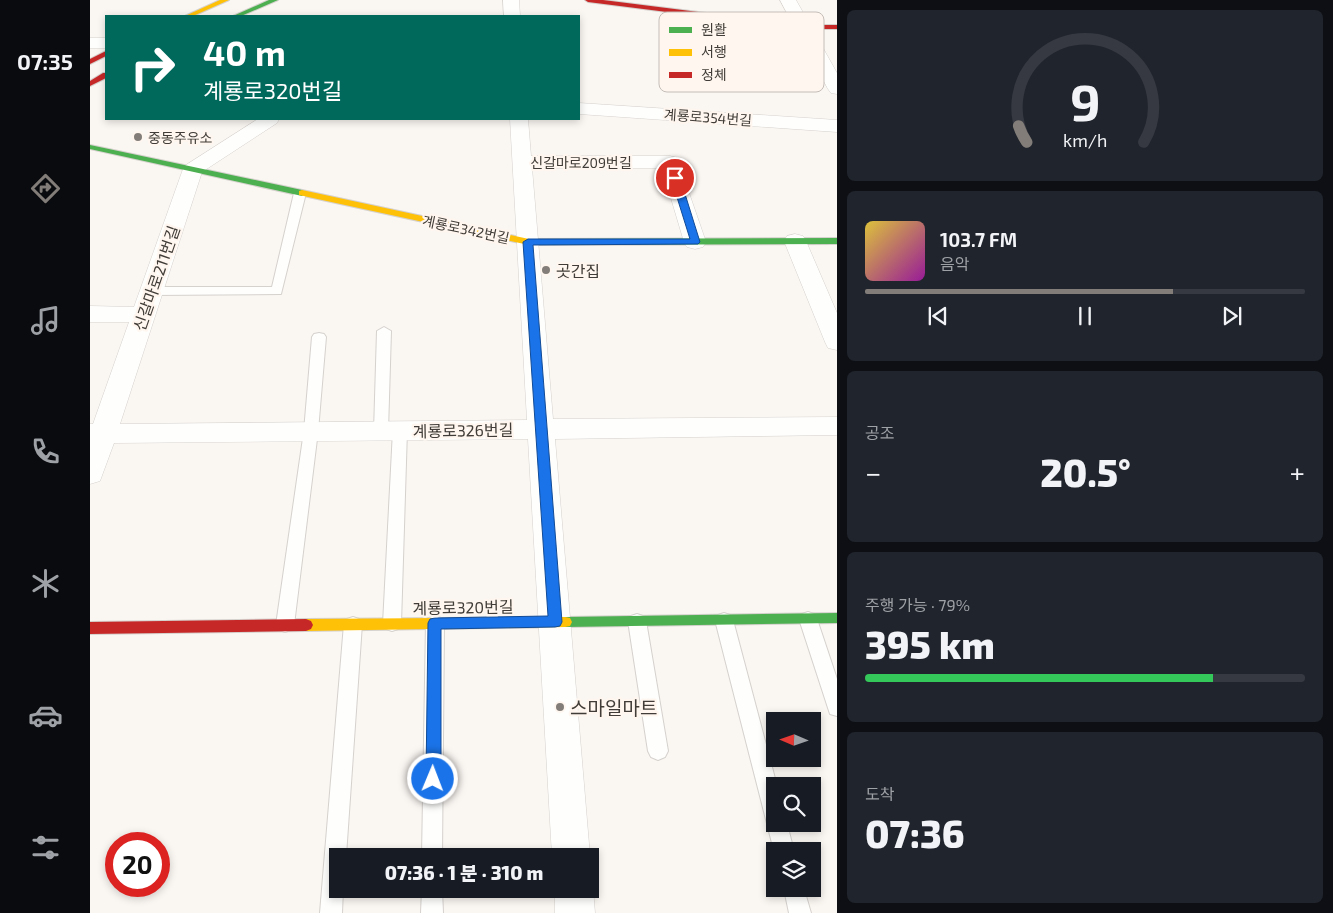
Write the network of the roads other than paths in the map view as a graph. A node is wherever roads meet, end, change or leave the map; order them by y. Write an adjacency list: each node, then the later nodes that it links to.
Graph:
1 (226, 0): 8 (street)
2 (275, 0): 9 (street)
3 (511, 0): 10 (street)
4 (588, 0): 6 (street)
5 (788, 0): 7 (street)
6 (683, 12)
7 (794, 12)
8 (190, 15)
9 (238, 15)
10 (512, 15)
11 (824, 27): 12 (street)
12 (837, 27)
13 (90, 43): 14 (street)
14 (105, 44)
15 (105, 54): 16 (street)
16 (90, 62)
17 (824, 66): 20 (street)
18 (105, 76): 19 (street)
19 (90, 84)
20 (837, 89)
21 (580, 108): 24 (street, 계룡로354번길)
22 (268, 120): 27 (street)
23 (519, 120): 26 (street, 신갈마로209번길)
24 (837, 126)
25 (90, 147): 27 (street, 계룡로342번길)
26 (522, 162): 31 (street, 신갈마로209번길); 32 (street, 신갈마로209번길)
27 (193, 169): 28 (street, 계룡로342번길); 33 (street, 신갈마로211번길)
28 (300, 192): 31 (street, 계룡로342번길); 33 (lane)
29 (795, 241): 30 (street, 계룡로342번길); 32 (street, 계룡로342번길); 38 (street)
30 (837, 241)
31 (528, 242): 32 (street, 계룡로342번길); 40 (street, 신갈마로209번길)
32 (695, 242)
33 (152, 291): 35 (street, 신갈마로211번길)
34 (90, 314): 35 (street)
35 (144, 315): 43 (street, 신갈마로211번길)
36 (384, 331): 42 (lane)
37 (319, 337): 41 (lane)
38 (837, 342)
39 (837, 426): 40 (street, 계룡로326번길)
40 (541, 429): 42 (street, 계룡로326번길); 49 (street, 신갈마로209번길)
41 (310, 431): 42 (street, 계룡로326번길); 43 (street, 계룡로326번길); 53 (lane)
42 (390, 431): 52 (lane)
43 (97, 434): 44 (street, 신갈마로211번길)
44 (90, 474)
45 (808, 618): 46 (street, 계룡로320번길); 47 (street, 계룡로320번길); 55 (lane)
46 (837, 618)
47 (724, 620): 48 (street, 계룡로320번길); 57 (lane)
48 (637, 621): 49 (street, 계룡로320번길); 56 (lane)
49 (555, 622): 50 (street, 계룡로320번길); 59 (street, 신갈마로209번길)
50 (435, 623): 52 (street, 계룡로320번길); 58 (lane)
51 (353, 624): 52 (street, 계룡로320번길); 53 (street, 계룡로320번길); 63 (lane)
52 (392, 624)
53 (285, 626): 54 (street, 계룡로320번길)
54 (90, 628)
55 (837, 708)
56 (658, 750)
57 (766, 781)
58 (432, 848)
59 (571, 848)
60 (796, 897): 66 (lane)
61 (432, 898): 64 (lane)
62 (574, 898): 65 (street)
63 (331, 913)
64 (432, 913)
65 (575, 913)
66 (800, 913)

